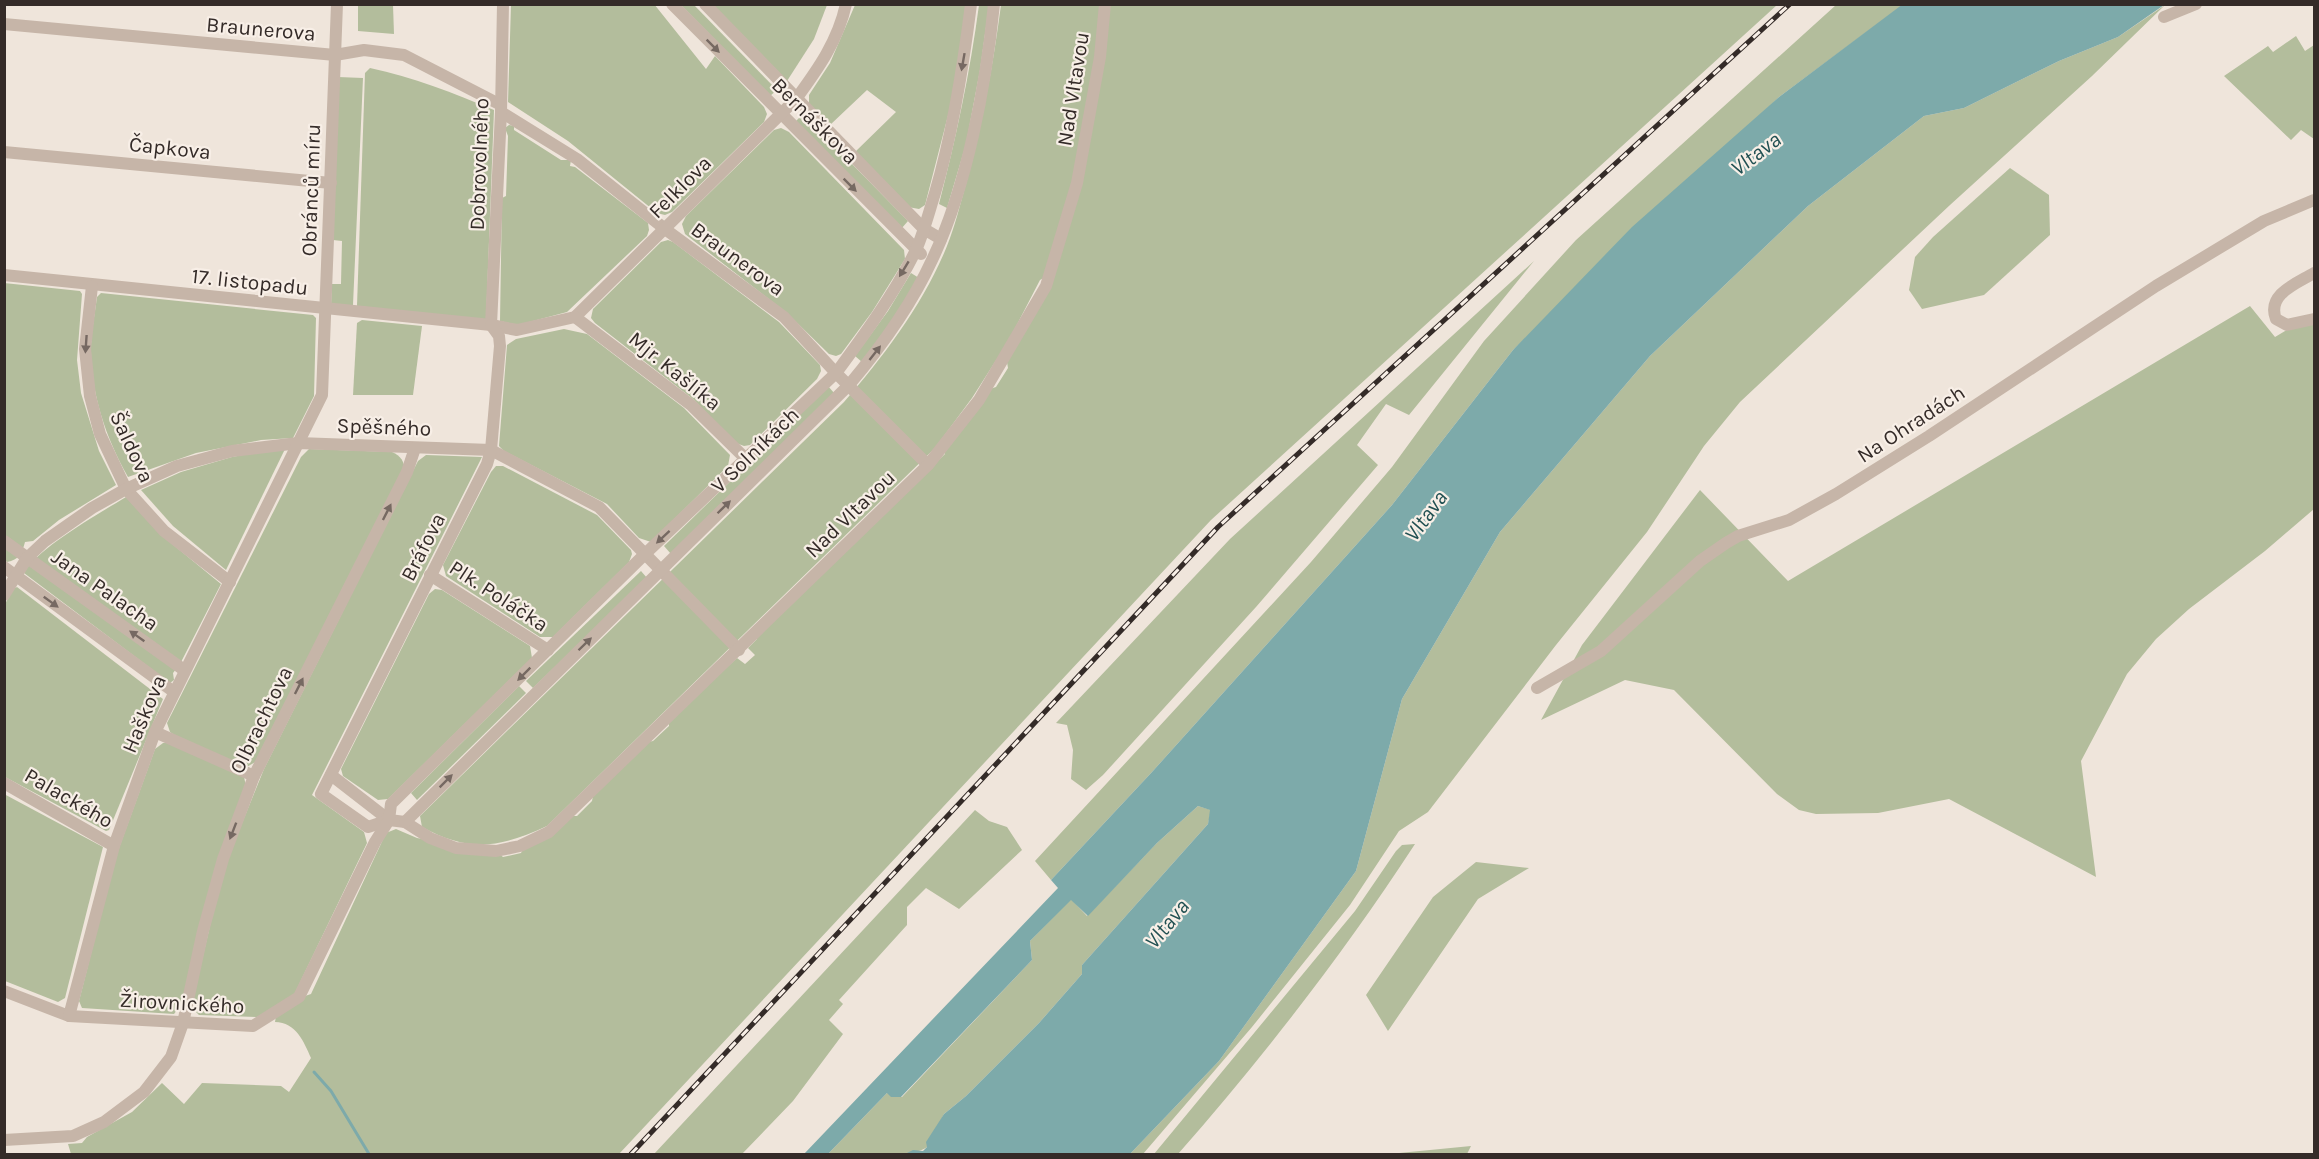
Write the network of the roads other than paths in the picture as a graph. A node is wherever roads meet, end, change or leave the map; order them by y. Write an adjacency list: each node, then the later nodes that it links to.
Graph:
1 (337, 4): 12 (street, Obránců míru)
2 (503, 4): 14 (street, Dobrovolného)
3 (672, 4): 15 (street, Bernáškova, one-way to 15)
4 (705, 4): 13 (street, Bernáškova)
5 (846, 4): 13 (street, Felklova)
6 (971, 4): 20 (street, V Solníkách, one-way to 20)
7 (994, 4): 21 (street, V Solníkách)
8 (1105, 4): 37 (street, Nad Vltavou)
9 (2196, 4): 10 (street)
10 (2164, 17)
11 (4, 24): 12 (street, Braunerova)
12 (335, 55): 14 (street, Braunerova); 17 (street, Obránců míru)
13 (795, 99): 15 (street, Felklova); 20 (street, Bernáškova)
14 (501, 109): 19 (street, Braunerova); 30 (street, Dobrovolného)
15 (780, 114): 19 (street, Felklova); 22 (street, Bernáškova, one-way to 22)
16 (4, 152): 17 (street, Čapkova)
17 (331, 183): 27 (street, Obránců míru)
18 (2314, 200): 51 (street, Na Ohradách)
19 (665, 229): 28 (street, Felklova); 31 (street, Braunerova)
20 (924, 229): 21 (street, Bernáškova); 22 (street, V Solníkách)
21 (941, 239): 23 (street, V Solníkách)
22 (915, 251): 23 (street, Bernáškova); 31 (street, V Solníkách, one-way to 31)
23 (932, 261): 32 (street, V Solníkách, one-way to 23)
24 (2314, 273): 29 (street)
25 (4, 275): 26 (street, 17. listopadu)
26 (92, 286): 27 (street, 17. listopadu); 38 (street, Šaldova, one-way to 38)
27 (325, 309): 30 (street, 17. listopadu); 33 (street, Obránců míru)
28 (575, 317): 30 (street); 36 (street, Mjr. Kašlíka)
29 (2314, 319)
30 (491, 325): 35 (street, Bráfova)
31 (836, 373): 32 (street, Braunerova); 36 (street, V Solníkách)
32 (849, 385): 37 (street, Braunerova); 43 (street, V Solníkách, one-way to 32)
33 (298, 443): 34 (street, Spěšného); 38 (street, Spěšného); 46 (street, Haškova)
34 (415, 448): 35 (street, Spěšného); 55 (street, Olbrachtova, one-way to 34)
35 (491, 450): 40 (street, Spěšného); 45 (street, Bráfova)
36 (746, 459): 40 (street, V Solníkách, one-way to 40)
37 (928, 465): 49 (street, Nad Vltavou)
38 (126, 489): 41 (street, Spěšného); 46 (street, Šaldova)
39 (4, 541): 41 (street, Jana Palacha)
40 (645, 554): 43 (street, Spěšného); 48 (street, V Solníkách)
41 (27, 558): 44 (street, Spěšného); 50 (street, Jana Palacha, one-way to 41)
42 (4, 567): 44 (street, Jana Palacha)
43 (660, 570): 49 (street, Spěšného); 58 (street, V Solníkách, one-way to 43)
44 (15, 575): 47 (street, Spěšného); 52 (street, Jana Palacha, one-way to 52)
45 (430, 575): 48 (street, Plk. Poláčka); 54 (street, Bráfova)
46 (230, 582): 50 (street, Haškova)
47 (4, 595)
48 (548, 650): 57 (street, V Solníkách, one-way to 57)
49 (739, 650): 58 (street, Nad Vltavou)
50 (184, 670): 52 (street, Haškova)
51 (1537, 688)
52 (174, 692): 53 (street, Haškova)
53 (155, 732): 55 (street); 59 (street, Haškova)
54 (331, 775): 57 (street); 57 (street)
55 (254, 776): 62 (street, Olbrachtova, one-way to 62)
56 (4, 783): 59 (street, Palackého)
57 (388, 820): 58 (street); 62 (street, Žirovnického)
58 (405, 822)
59 (114, 846): 61 (street, Haškova)
60 (4, 991): 61 (street, Žirovnického)
61 (69, 1016): 62 (street, Žirovnického)
62 (183, 1023): 63 (street, Olbrachtova)
63 (4, 1140)

